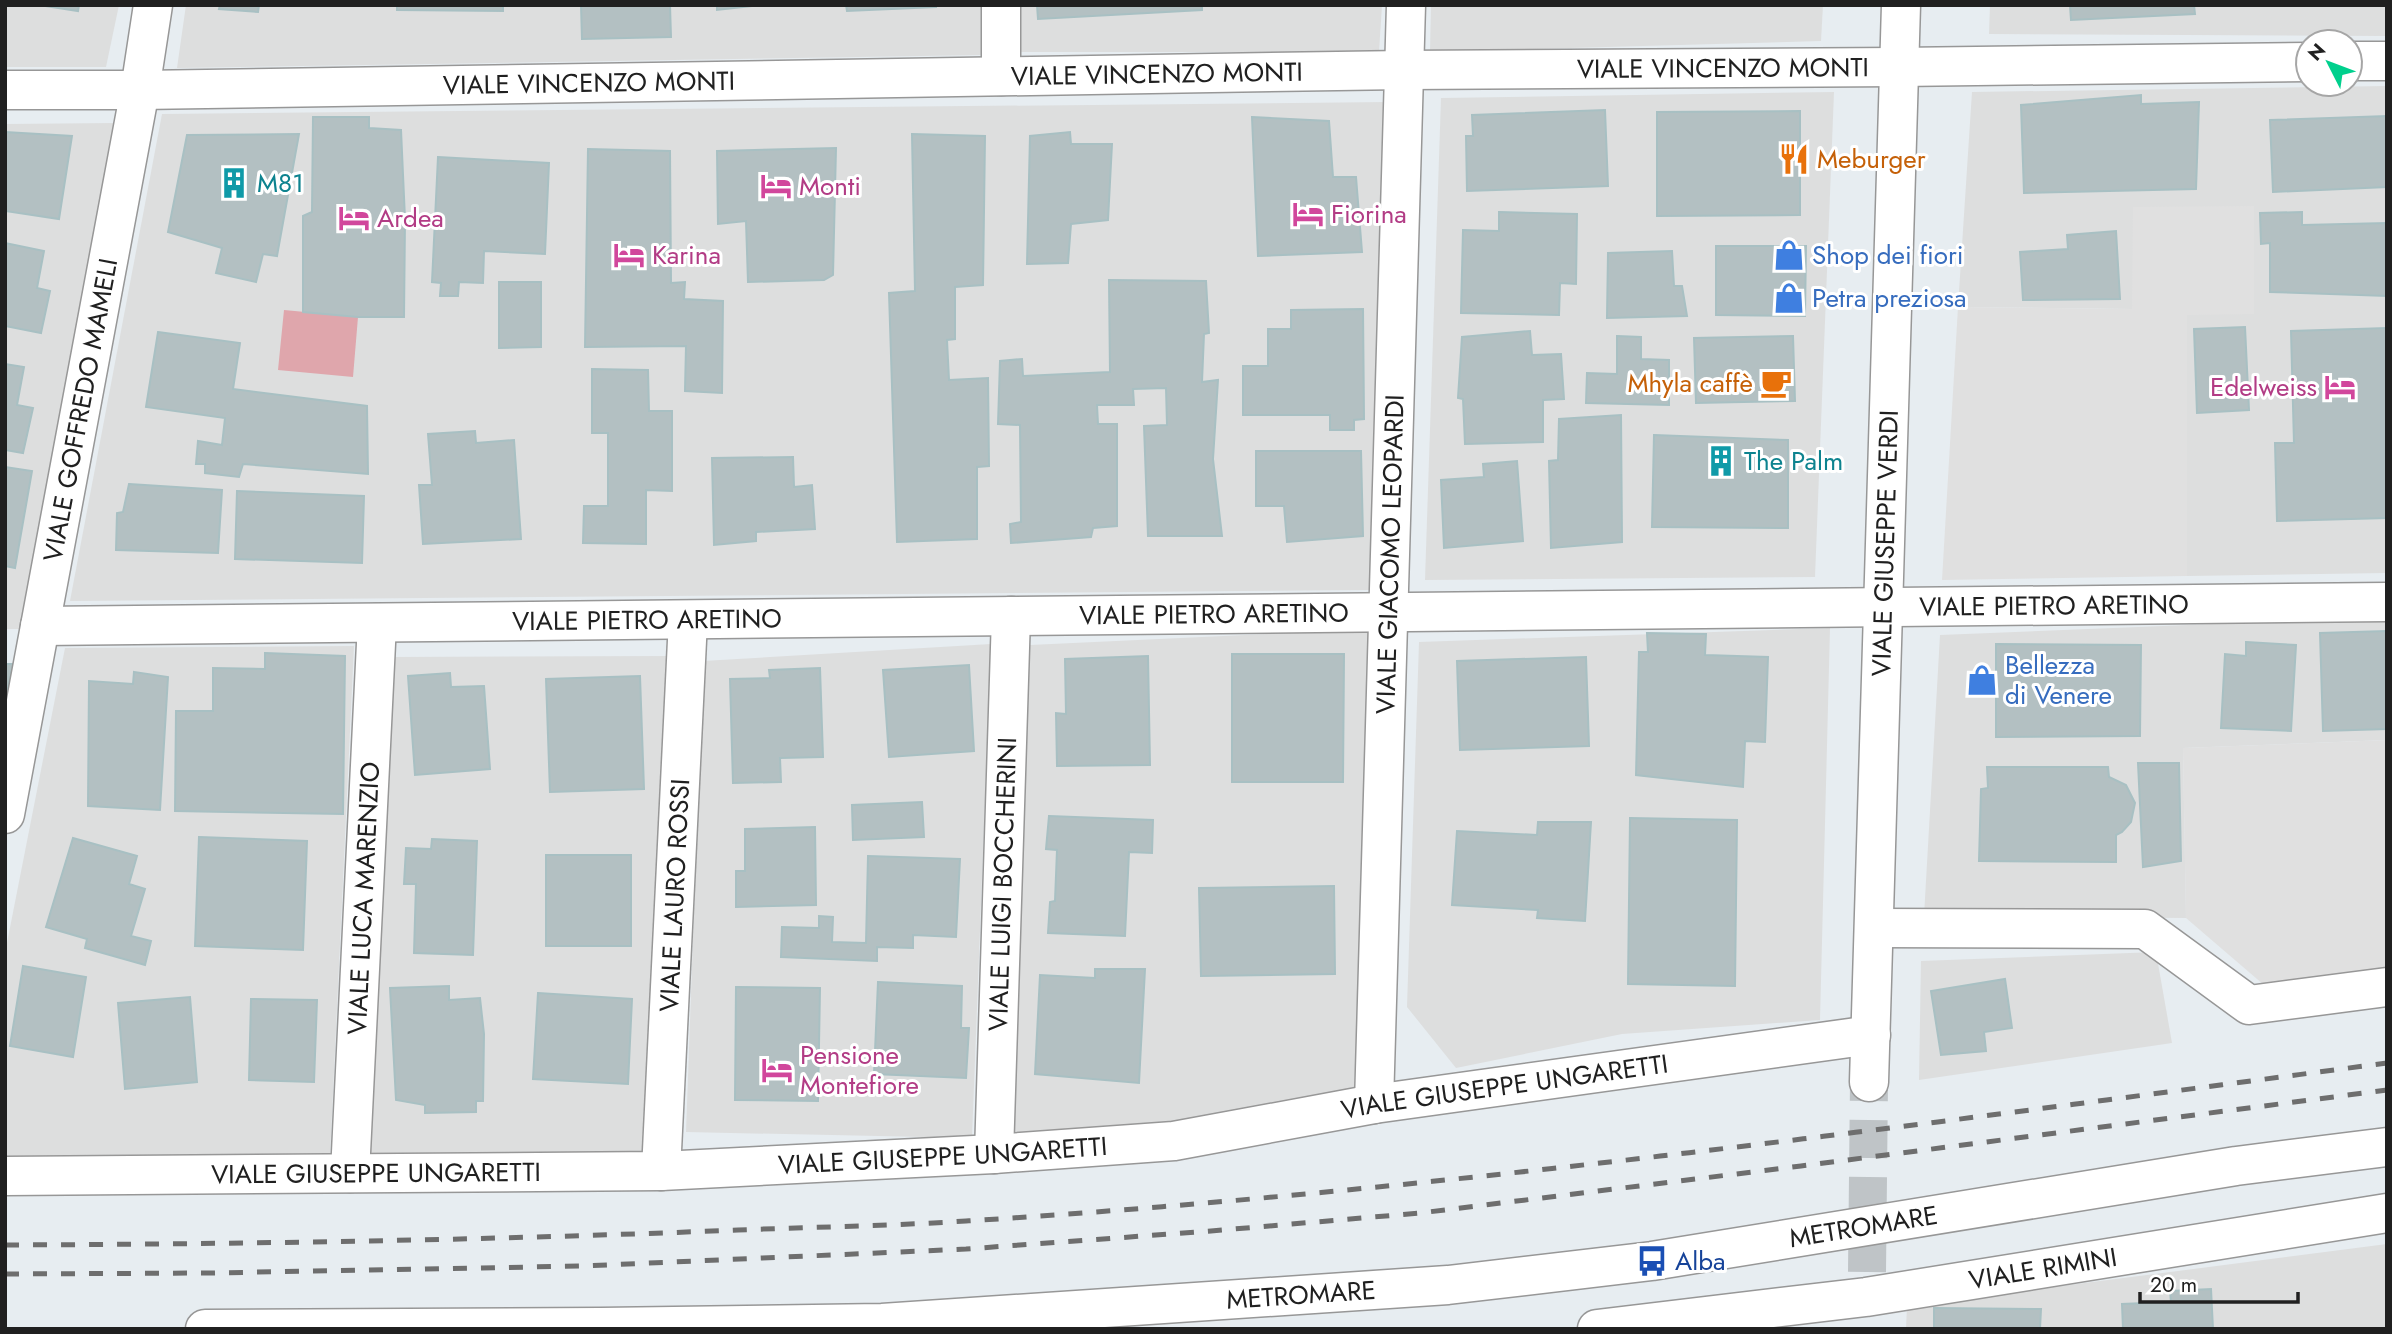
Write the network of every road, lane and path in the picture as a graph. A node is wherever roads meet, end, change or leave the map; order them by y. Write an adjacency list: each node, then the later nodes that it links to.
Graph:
1 (153, 5): 12 (street, VIALE GOFFREDO MAMELI)
2 (1001, 5): 10 (street)
3 (1406, 5): 9 (street, VIALE GIACOMO LEOPARDI)
4 (1901, 5): 8 (street, VIALE GIUSEPPE VERDI)
5 (2364, 61): 6 (street)
6 (2387, 61)
7 (2294, 62): 8 (street, VIALE VINCENZO MONTI)
8 (1899, 67): 9 (street, VIALE VINCENZO MONTI); 14 (street, VIALE GIUSEPPE VERDI)
9 (1404, 70): 10 (street, VIALE VINCENZO MONTI); 15 (street, VIALE GIACOMO LEOPARDI)
10 (1001, 76): 12 (street, VIALE VINCENZO MONTI)
11 (5, 90): 12 (street, VIALE VINCENZO MONTI)
12 (140, 90): 19 (street, VIALE GOFFREDO MAMELI)
13 (2387, 602): 14 (street, VIALE PIETRO ARETINO)
14 (1884, 607): 15 (street, VIALE PIETRO ARETINO); 21 (street, VIALE GIUSEPPE VERDI)
15 (1388, 612): 16 (street, VIALE PIETRO ARETINO); 25 (street, VIALE GIACOMO LEOPARDI)
16 (1011, 616): 17 (street, VIALE PIETRO ARETINO); 27 (street, VIALE LUIGI BOCCHERINI)
17 (688, 620): 18 (street, VIALE PIETRO ARETINO); 28 (street, VIALE LAURO ROSSI)
18 (377, 623): 19 (street, VIALE PIETRO ARETINO); 29 (street, VIALE LUCA MARENZIO)
19 (27, 637): 20 (street, VIALE GOFFREDO MAMELI)
20 (5, 814)
21 (1875, 928): 22 (street); 23 (street, VIALE GIUSEPPE VERDI)
22 (2387, 987)
23 (1871, 1035): 24 (street, VIALE GIUSEPPE VERDI); 25 (street, VIALE GIUSEPPE UNGARETTI)
24 (1869, 1082)
25 (1374, 1104): 27 (street, VIALE GIUSEPPE UNGARETTI)
26 (2387, 1147): 33 (street, METROMARE)
27 (994, 1154): 28 (street, VIALE GIUSEPPE UNGARETTI)
28 (661, 1171): 29 (street, VIALE GIUSEPPE UNGARETTI)
29 (350, 1173): 30 (street, VIALE GIUSEPPE UNGARETTI)
30 (5, 1176)
31 (2387, 1213): 32 (street, VIALE RIMINI)
32 (1865, 1299): 34 (street, VIALE RIMINI)
33 (205, 1329)
34 (1597, 1329)

